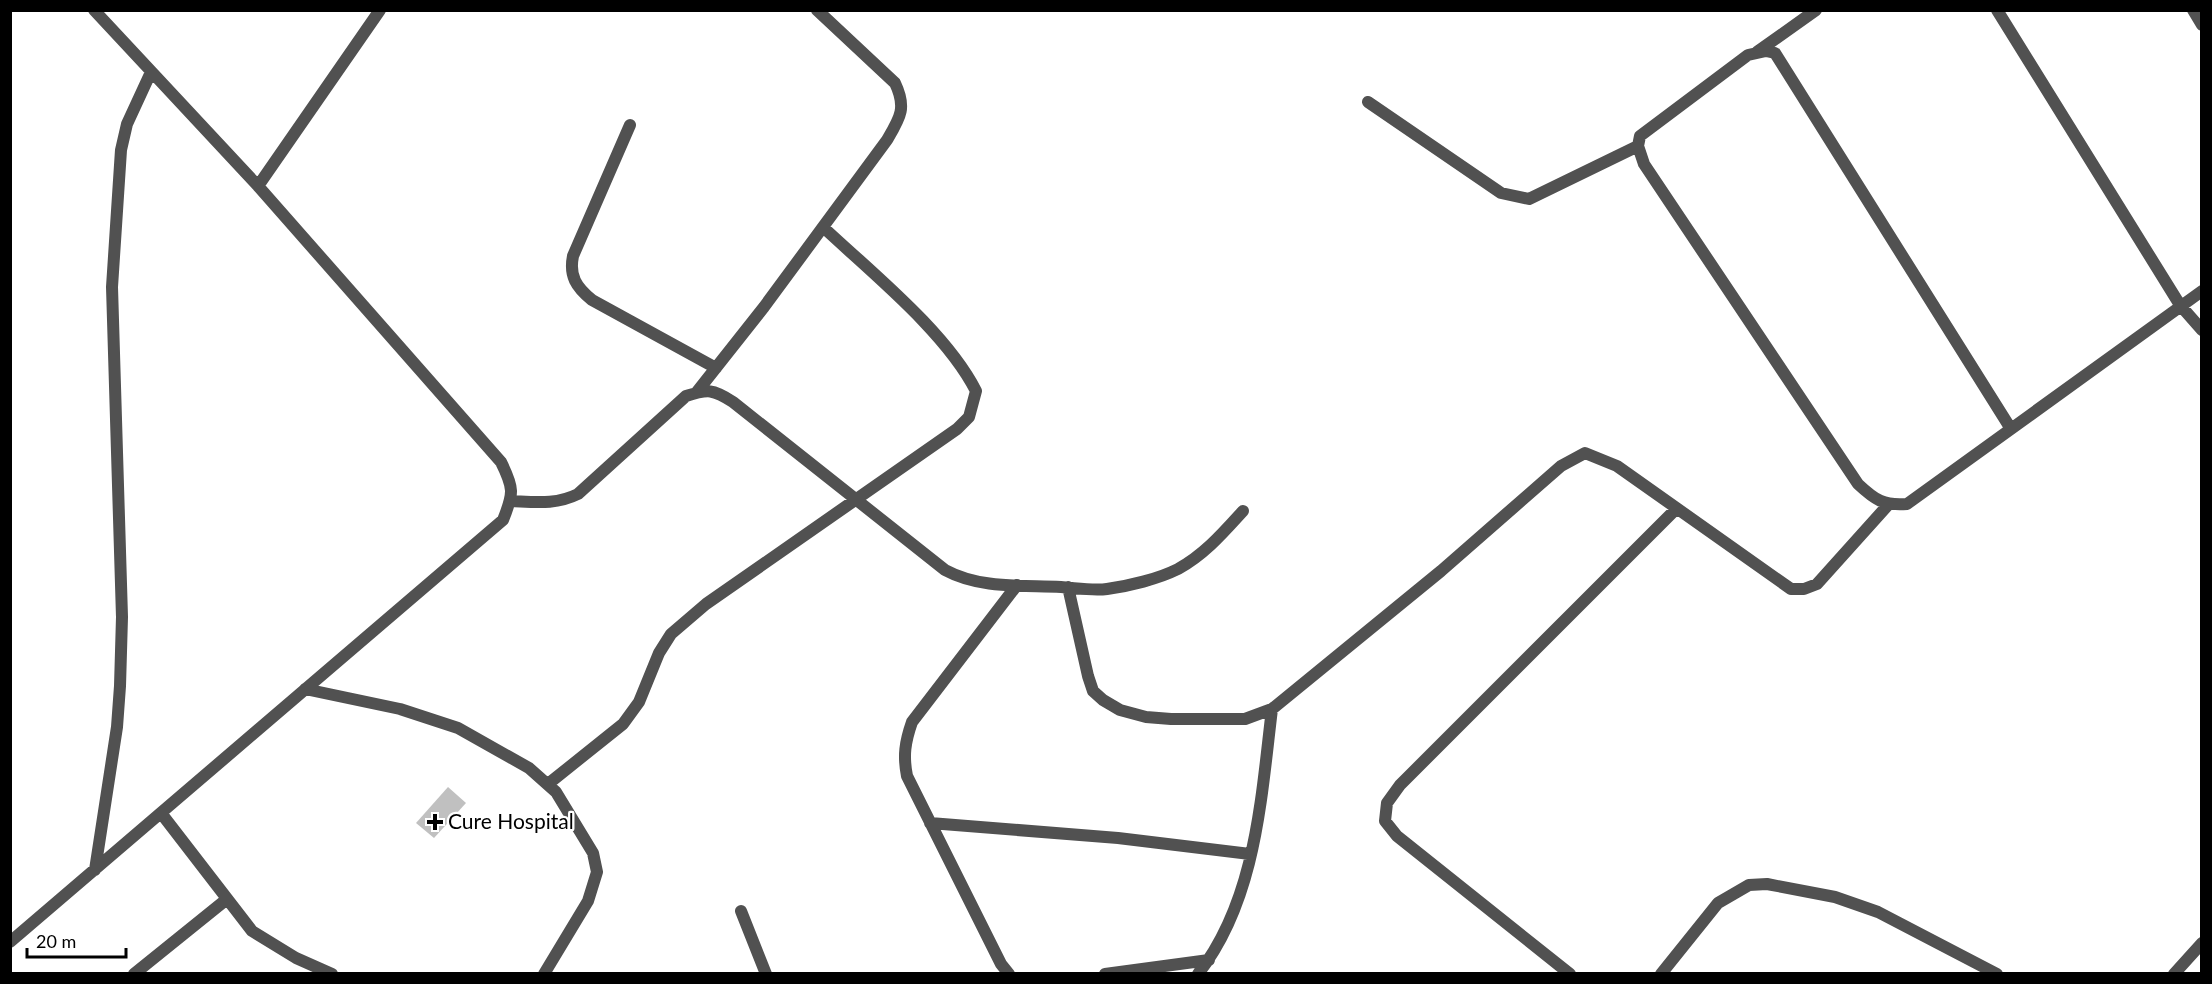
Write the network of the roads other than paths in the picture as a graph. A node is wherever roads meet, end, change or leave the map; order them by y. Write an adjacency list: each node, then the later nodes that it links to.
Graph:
1 (94, 10): 9 (street)
2 (380, 10): 13 (street)
3 (817, 10): 14 (street)
4 (1816, 10): 8 (street)
5 (1997, 10): 16 (street)
6 (2193, 10): 7 (street)
7 (2202, 24)
8 (1757, 52): 12 (street); 20 (street)
9 (151, 72): 13 (street); 34 (street)
10 (1368, 102): 12 (street)
11 (630, 125): 18 (street)
12 (1638, 146): 23 (street)
13 (258, 186): 22 (street)
14 (823, 227): 18 (street); 21 (street)
15 (2202, 291): 16 (street)
16 (2180, 305): 17 (street); 20 (street)
17 (2202, 330)
18 (716, 368): 19 (street)
19 (696, 393): 21 (street); 22 (street)
20 (2011, 429): 23 (street)
21 (856, 499): 26 (street); 30 (street)
22 (511, 501): 28 (street)
23 (1888, 505): 24 (street)
24 (1676, 508): 29 (street); 47 (street)
25 (1243, 511): 27 (street)
26 (1017, 585): 27 (street); 32 (street)
27 (1068, 587): 29 (street)
28 (305, 689): 30 (street); 31 (street)
29 (1272, 709): 33 (street)
30 (548, 784): 42 (street)
31 (160, 813): 34 (street); 35 (street)
32 (930, 823): 33 (street); 44 (street)
33 (1250, 854): 39 (street)
34 (95, 870): 37 (street)
35 (227, 899): 40 (street); 41 (street)
36 (741, 910): 43 (street)
37 (10, 942)
38 (2202, 943): 50 (street)
39 (1209, 960): 45 (street); 46 (street)
40 (134, 974)
41 (332, 974)
42 (544, 974)
43 (766, 974)
44 (1009, 974)
45 (1105, 974)
46 (1198, 974)
47 (1570, 974)
48 (1661, 974): 49 (street)
49 (1997, 974)
50 (2174, 974)

